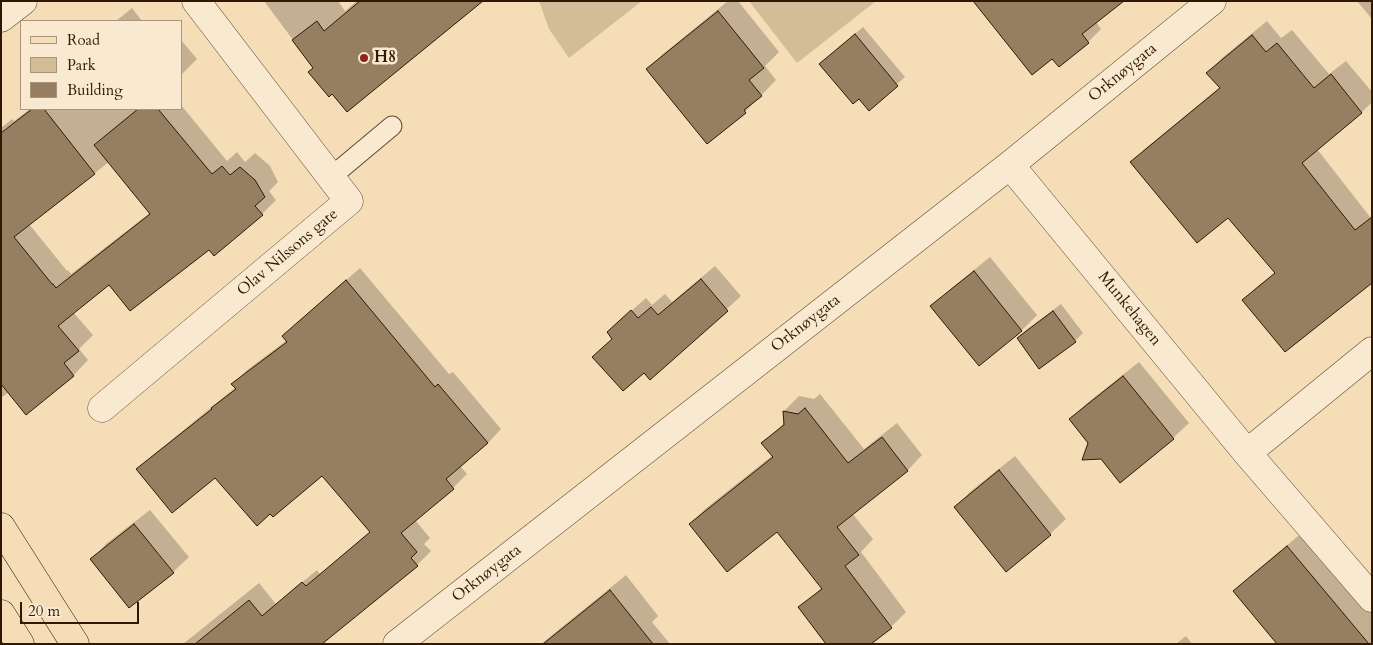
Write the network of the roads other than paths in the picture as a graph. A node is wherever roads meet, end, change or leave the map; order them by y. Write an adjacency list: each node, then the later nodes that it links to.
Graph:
1 (23, 1): 4 (street)
2 (196, 1): 7 (street, Olav Nilssons gate)
3 (1212, 1): 6 (street, Orknøygata)
4 (1, 18)
5 (392, 126): 7 (lane)
6 (1010, 165): 10 (street, Munkehagen); 16 (street, Orknøygata)
7 (331, 177): 9 (street, Olav Nilssons gate)
8 (1372, 351): 10 (street)
9 (102, 408)
10 (1247, 453): 12 (street, Munkehagen)
11 (1, 527): 15 (main road)
12 (1372, 598)
13 (1, 614): 14 (main road)
14 (20, 644)
15 (75, 644)
16 (398, 644)

